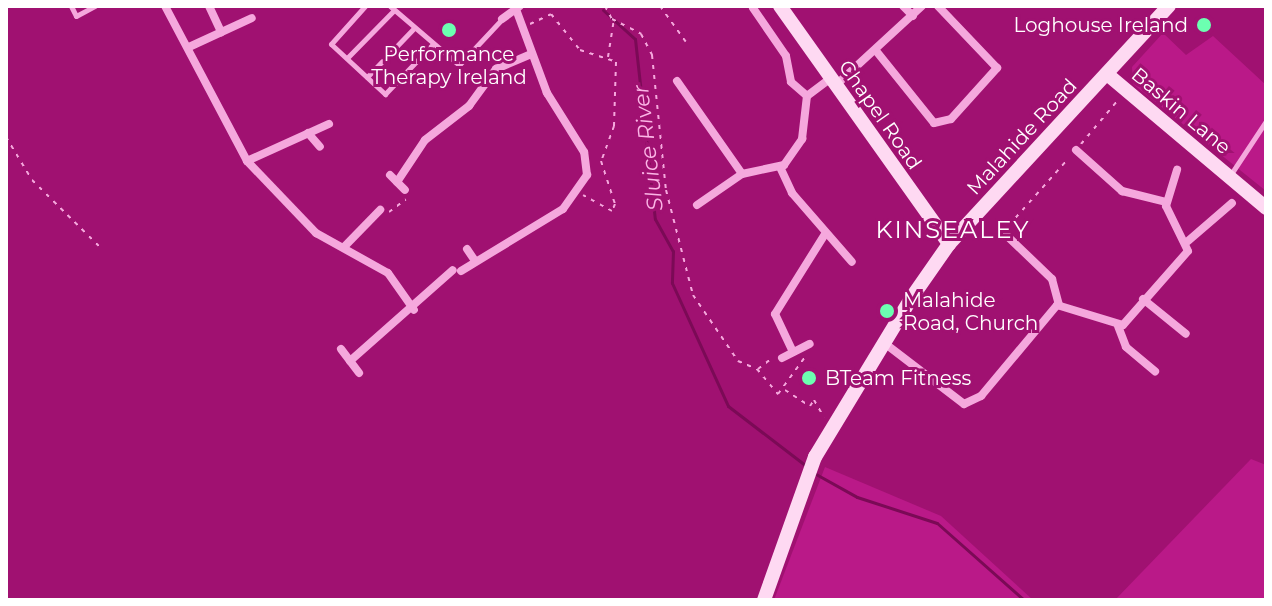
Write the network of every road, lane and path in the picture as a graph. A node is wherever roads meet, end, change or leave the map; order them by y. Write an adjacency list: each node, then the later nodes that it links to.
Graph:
1 (71, 6): 2 (lane)
2 (95, 6)
3 (165, 6): 25 (street)
4 (209, 6): 22 (street)
5 (365, 6): 28 (lane)
6 (605, 6): 19 (path)
7 (660, 6): 23 (path)
8 (780, 6): 33 (main road, Chapel Road)
9 (903, 6): 16 (street)
10 (922, 6): 16 (street)
11 (938, 6): 26 (street)
12 (1169, 6): 30 (main road, Malahide Road)
13 (392, 8): 21 (lane); 28 (lane)
14 (518, 8): 18 (street); 20 (street)
15 (753, 8): 35 (street)
16 (913, 16): 26 (street)
17 (252, 18): 22 (street)
18 (502, 19): 24 (lane)
19 (614, 20): 29 (path); 76 (path)
20 (525, 26): 27 (street); 29 (path)
21 (414, 28): 24 (lane); 31 (lane)
22 (221, 32): 25 (street)
23 (686, 42)
24 (433, 44): 31 (lane)
25 (189, 47): 42 (street)
26 (877, 52): 33 (street)
27 (532, 54): 48 (street); 50 (street)
28 (347, 58): 31 (lane)
29 (608, 58): 50 (path)
30 (1107, 74): 34 (main road, Baskin Lane); 59 (main road, Malahide Road)
31 (367, 77)
32 (677, 81): 45 (street)
33 (833, 82): 35 (street); 59 (main road, Chapel Road)
34 (1126, 91): 41 (path); 47 (main road, Baskin Lane)
35 (807, 96): 43 (street)
36 (1266, 121): 47 (lane)
37 (329, 124): 38 (street)
38 (308, 133): 40 (street); 42 (street)
39 (6, 137): 60 (path)
40 (320, 147)
41 (1076, 150): 51 (street); 56 (path)
42 (247, 161): 61 (street)
43 (780, 167): 45 (street); 57 (street)
44 (1177, 170): 51 (street)
45 (742, 174): 53 (street)
46 (390, 175): 48 (street)
47 (1228, 177): 54 (main road, Baskin Lane)
48 (397, 182): 49 (street)
49 (405, 190)
50 (579, 193): 63 (street)
51 (1166, 202): 58 (street)
52 (1232, 203): 58 (street)
53 (697, 205)
54 (1266, 208)
55 (380, 210): 61 (street)
56 (1003, 232): 66 (street)
57 (825, 234): 64 (street); 73 (street)
58 (1188, 241): 65 (street)
59 (949, 244): 70 (main road, Malahide Road)
60 (100, 247)
61 (344, 247): 67 (street)
62 (467, 249): 63 (street)
63 (475, 261): 67 (street)
64 (852, 262)
65 (1143, 299): 68 (street); 69 (street)
66 (1059, 305): 68 (street); 70 (street)
67 (414, 310): 75 (street)
68 (1118, 326): 77 (street)
69 (1186, 334)
70 (883, 342): 80 (main road, Malahide Road)
71 (810, 344): 73 (street); 79 (path)
72 (341, 349): 75 (street)
73 (793, 352): 74 (street)
74 (782, 358): 76 (path)
75 (350, 361): 78 (street)
76 (757, 369): 79 (path)
77 (1155, 371)
78 (359, 373)
79 (784, 389): 80 (path)
80 (831, 429): 81 (main road, Malahide Road)
81 (764, 600)

